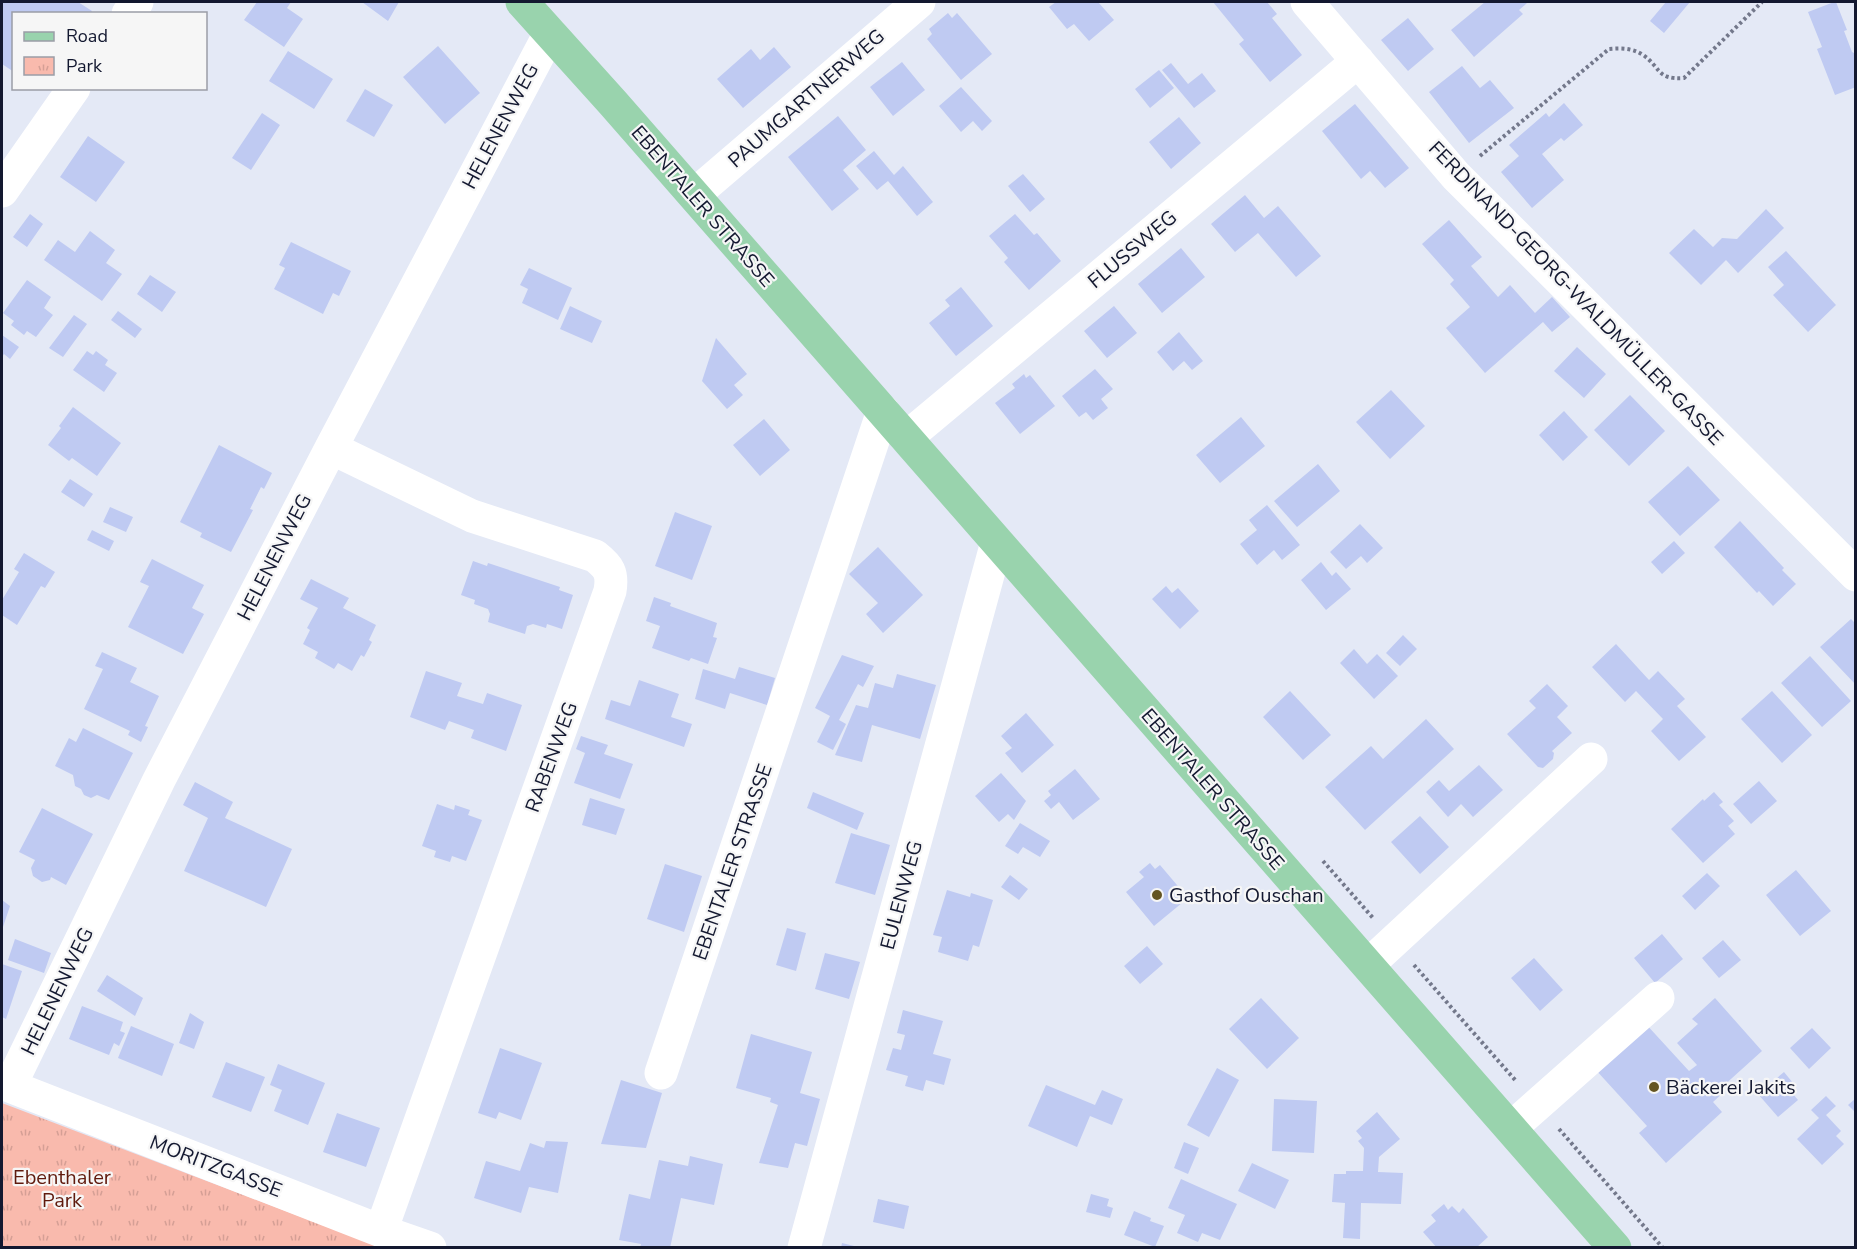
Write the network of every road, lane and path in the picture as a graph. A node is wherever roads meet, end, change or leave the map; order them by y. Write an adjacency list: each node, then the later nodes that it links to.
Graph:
1 (522, 2): 5 (main road, EBENTALER STRASSE)
2 (919, 2): 10 (street, PAUMGARTNERWEG)
3 (1307, 2): 6 (street, FERDINAND-GEORG-WALDMÜLLER-GASSE)
4 (1762, 2): 8 (path)
5 (550, 33): 10 (main road, EBENTALER STRASSE); 13 (street, HELENENWEG)
6 (1358, 61): 8 (street, FERDINAND-GEORG-WALDMÜLLER-GASSE); 12 (street, FLUSSWEG)
7 (74, 90): 9 (street)
8 (1456, 176): 15 (street, FERDINAND-GEORG-WALDMÜLLER-GASSE)
9 (2, 191)
10 (694, 195): 11 (main road, EBENTALER STRASSE)
11 (883, 411): 12 (main road, EBENTALER STRASSE); 19 (street, EBENTALER STRASSE)
12 (906, 438): 14 (main road, EBENTALER STRASSE)
13 (331, 448): 20 (street, HELENENWEG); 22 (street, RABENWEG)
14 (997, 542): 17 (main road, EBENTALER STRASSE); 24 (street, EULENWEG)
15 (1856, 575)
16 (1591, 759): 17 (street)
17 (1368, 965): 21 (main road, EBENTALER STRASSE)
18 (1658, 998): 21 (street)
19 (661, 1073)
20 (6, 1085): 22 (street, MORITZGASSE)
21 (1511, 1128): 25 (main road, EBENTALER STRASSE)
22 (381, 1231): 23 (street, MORITZGASSE)
23 (430, 1248)
24 (804, 1248)
25 (1615, 1248)

